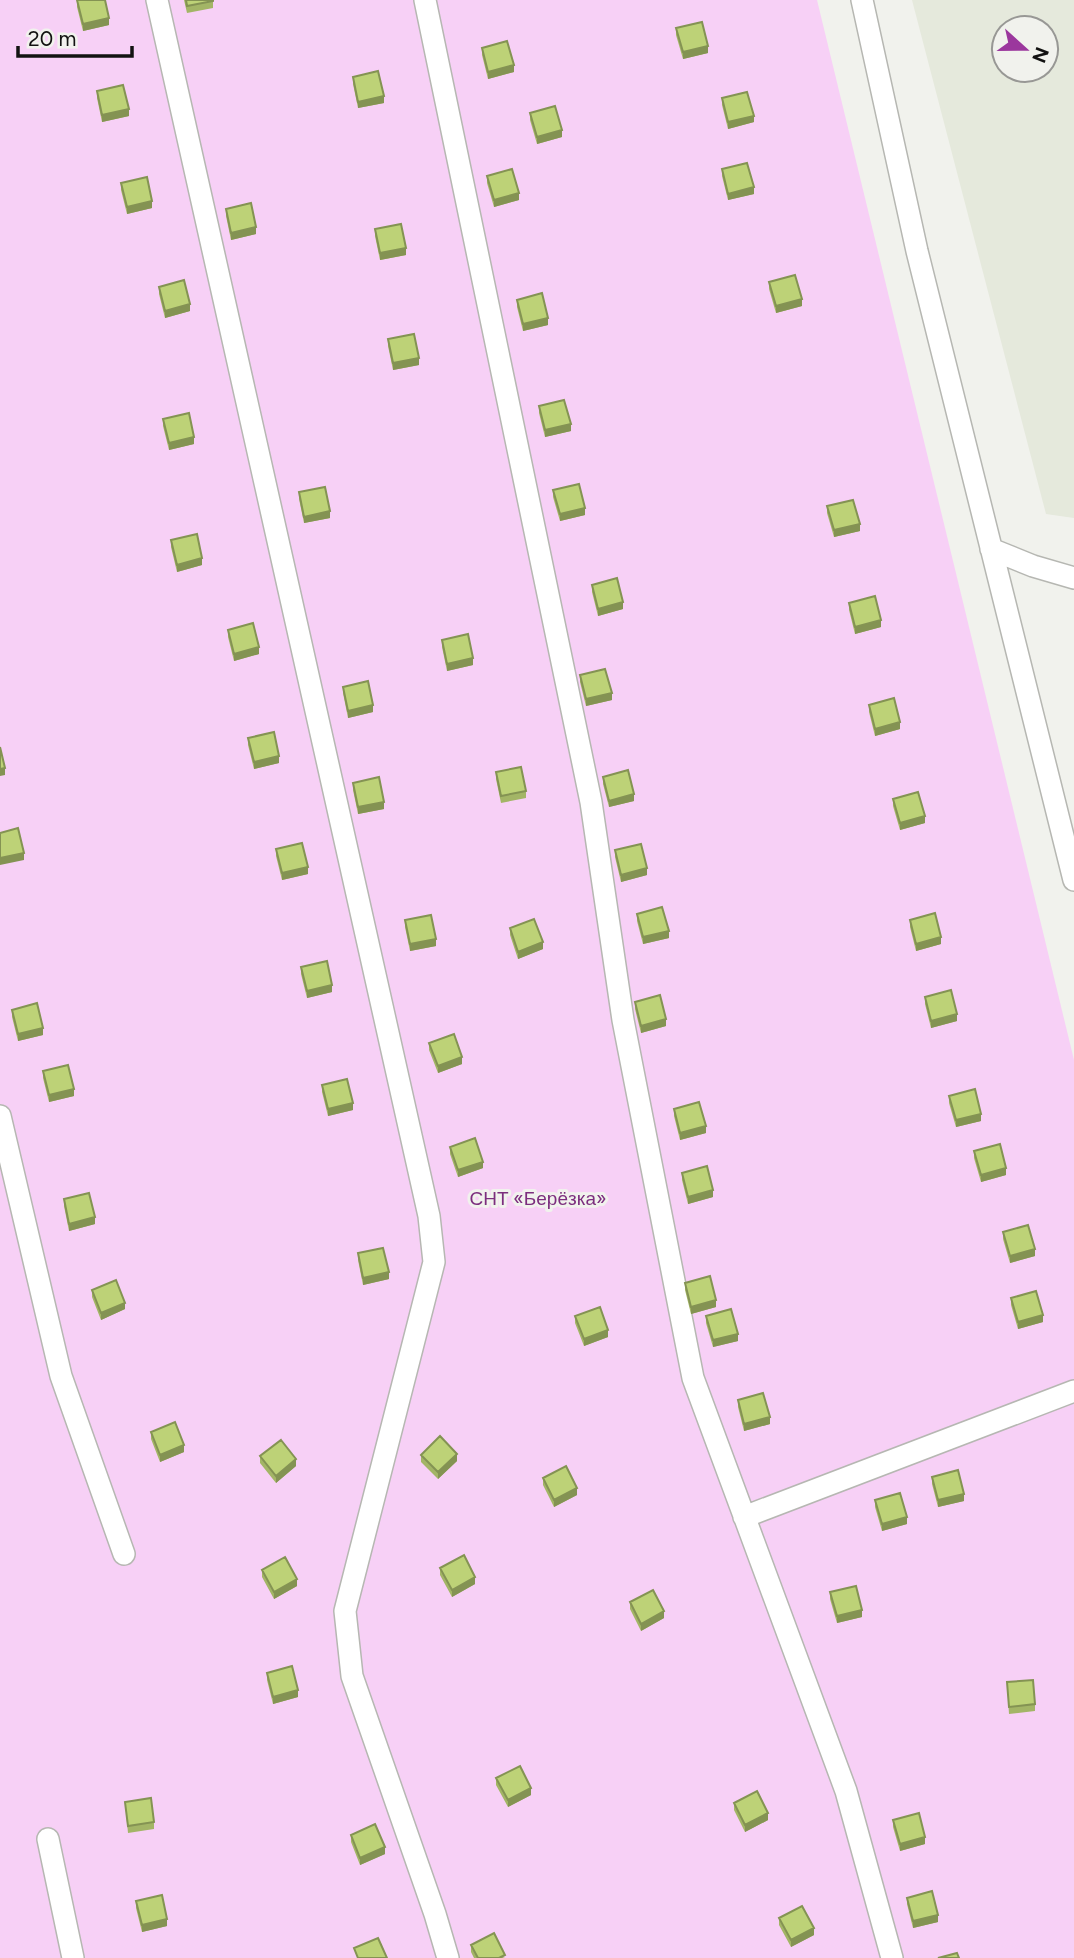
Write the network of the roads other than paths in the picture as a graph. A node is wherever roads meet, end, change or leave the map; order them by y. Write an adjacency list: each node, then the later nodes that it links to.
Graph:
1 (157, 0): 13 (lane)
2 (425, 0): 9 (lane)
3 (862, 0): 4 (lane)
4 (991, 549): 5 (lane); 6 (lane)
5 (1074, 578)
6 (1074, 880)
7 (0, 1116): 10 (lane)
8 (1074, 1391): 9 (lane)
9 (744, 1517): 14 (lane)
10 (124, 1554)
11 (48, 1839): 12 (lane)
12 (73, 1958)
13 (448, 1958)
14 (892, 1958)

